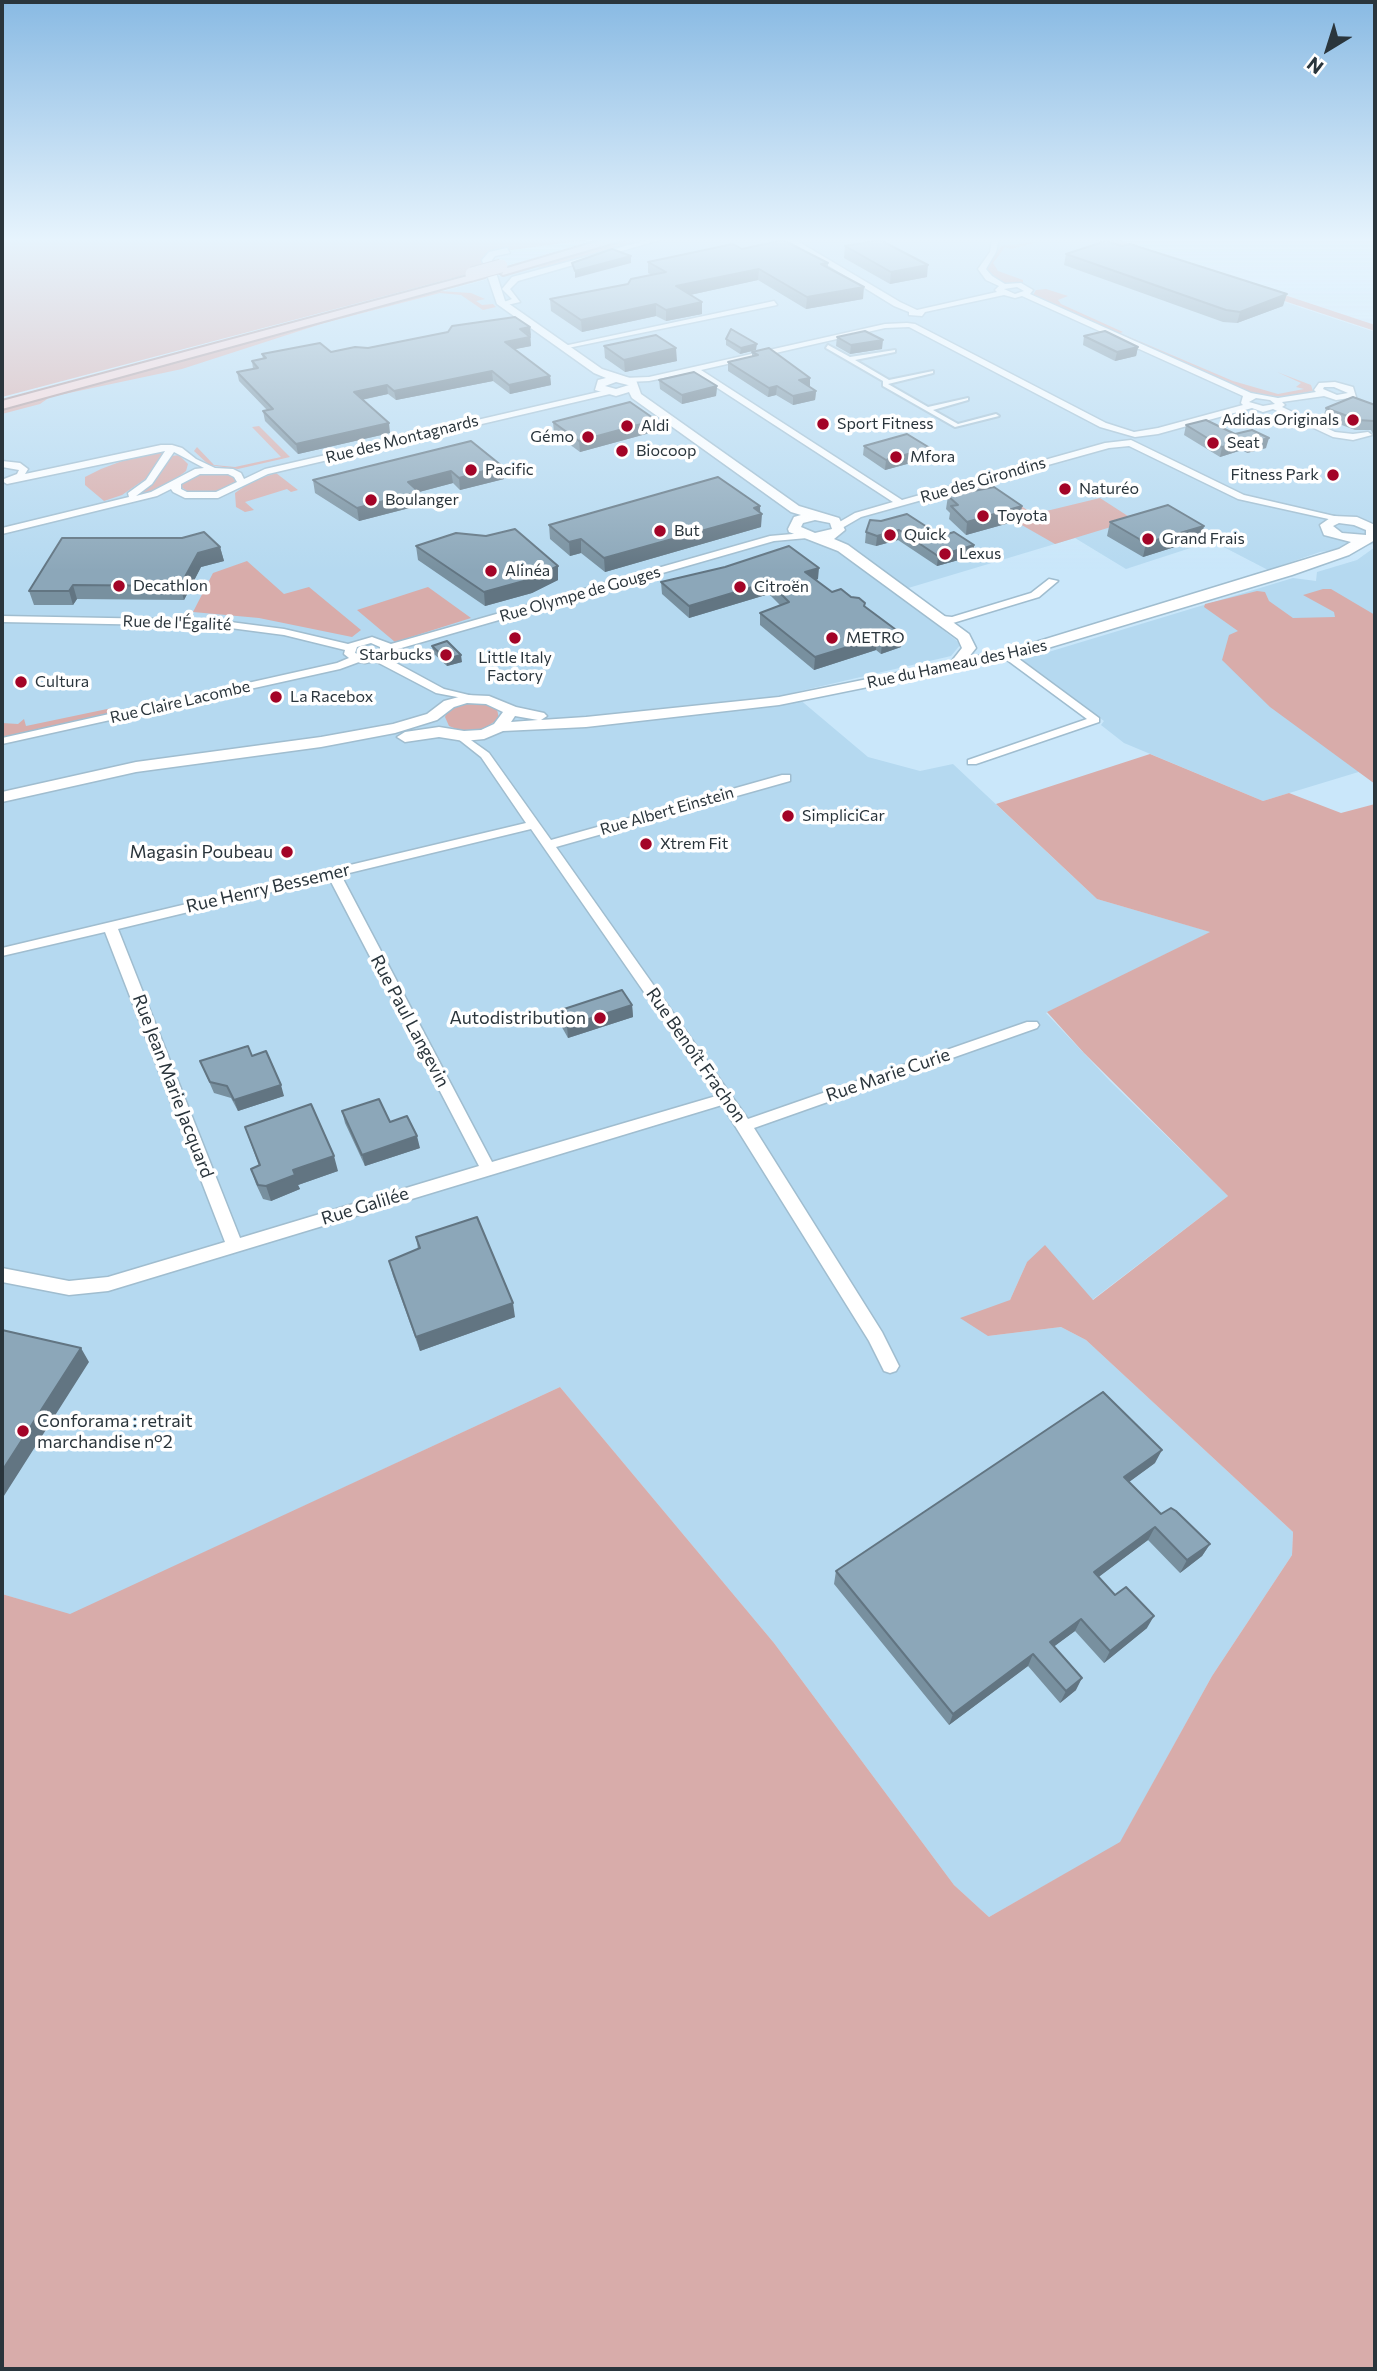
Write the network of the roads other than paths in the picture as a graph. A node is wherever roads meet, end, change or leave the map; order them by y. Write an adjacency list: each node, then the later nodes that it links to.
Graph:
1 (199, 350): 18 (highway)
2 (202, 350): 18 (highway)
3 (567, 350): 14 (street)
4 (780, 350): 10 (street)
5 (833, 350): 9 (street)
6 (961, 350): 24 (street)
7 (1141, 350): 16 (street)
8 (893, 351): 9 (street)
9 (849, 359): 13 (street)
10 (694, 369): 12 (street); 38 (street)
11 (931, 372): 13 (street)
12 (628, 383): 14 (street); 14 (street); 42 (street)
13 (885, 384): 20 (street)
14 (604, 385): 33 (street, Rue des Montagnards); 36 (street, Rue des Montagnards); 44 (street)
15 (966, 399): 20 (street)
16 (1250, 401): 19 (street); 19 (street); 22 (street)
17 (1363, 401): 19 (street)
18 (2, 403)
19 (1277, 404): 23 (street)
20 (928, 409): 21 (street)
21 (996, 416)
22 (1158, 431): 24 (street); 25 (street)
23 (1367, 435)
24 (1128, 438): 25 (street); 27 (street); 38 (street, Rue des Girondins)
25 (1145, 440): 27 (street)
26 (172, 448): 28 (street); 32 (street); 39 (street)
27 (1157, 454): 40 (street)
28 (188, 458): 31 (street); 34 (street)
29 (2, 464): 30 (street)
30 (23, 468): 32 (street); 35 (street)
31 (217, 469): 33 (street, Rue des Montagnards); 34 (street)
32 (52, 471): 35 (street)
33 (232, 471): 36 (street)
34 (178, 480): 37 (street); 39 (street)
35 (4, 482)
36 (241, 482): 37 (street, Rue des Montagnards)
37 (185, 495): 47 (street)
38 (901, 503): 41 (street, Rue des Girondins)
39 (108, 506): 47 (street)
40 (1286, 507): 43 (street); 46 (street)
41 (858, 515): 42 (street, Rue des Girondins); 45 (street, Rue des Girondins)
42 (819, 517): 44 (street); 45 (street)
43 (1342, 519): 46 (street); 48 (street)
44 (794, 524): 49 (street); 51 (street, Rue Olympe de Gouges)
45 (838, 529): 50 (street); 55 (street)
46 (1328, 529): 48 (street); 52 (street)
47 (2, 533)
48 (1371, 534): 52 (street, Rue du Hameau des Haies)
49 (804, 536): 50 (street); 51 (street, Rue Olympe de Gouges)
50 (820, 537): 55 (street)
51 (773, 538): 56 (street, Rue Olympe de Gouges)
52 (1326, 557): 58 (street, Rue du Hameau des Haies)
53 (1053, 581): 55 (street)
54 (2, 619): 57 (street, Rue de l'Égalité)
55 (948, 619): 58 (street); 60 (street)
56 (387, 648): 57 (street); 59 (street)
57 (353, 653): 59 (street); 68 (street, Rue Claire Lacombe)
58 (1002, 655): 60 (street, Rue du Hameau des Haies); 70 (street)
59 (378, 658): 61 (street)
60 (957, 663): 65 (street, Rue du Hameau des Haies)
61 (433, 688): 62 (street); 64 (street)
62 (470, 698): 63 (street, Rue du Hameau des Haies); 64 (street)
63 (505, 708): 65 (street, Rue du Hameau des Haies); 66 (street)
64 (440, 711): 67 (street); 72 (street)
65 (620, 718): 66 (street, Rue du Hameau des Haies)
66 (495, 730): 67 (street, Rue du Hameau des Haies); 69 (street)
67 (455, 734): 69 (street, Rue Benoît Frachon); 73 (street, Rue du Hameau des Haies)
68 (2, 741)
69 (485, 755): 74 (street, Rue Benoît Frachon)
70 (972, 762)
71 (786, 778): 75 (street, Rue Albert Einstein)
72 (2, 797)
73 (2, 806)
74 (534, 825): 75 (street, Rue Benoît Frachon); 76 (street, Rue Henry Bessemer)
75 (549, 845): 80 (street, Rue Benoît Frachon)
76 (333, 873): 77 (street, Rue Henry Bessemer); 82 (street, Rue Paul Langevin)
77 (110, 926): 78 (street, Rue Henry Bessemer); 83 (street, Rue Jean Marie Jacquard)
78 (2, 952)
79 (1032, 1025): 81 (street, Rue Marie Curie)
80 (726, 1098): 81 (street, Rue Benoît Frachon); 82 (street, Rue Galilée)
81 (745, 1126): 85 (street, Rue Benoît Frachon)
82 (488, 1169): 83 (street, Rue Galilée)
83 (235, 1246): 84 (street, Rue Galilée)
84 (2, 1275)
85 (890, 1366)

